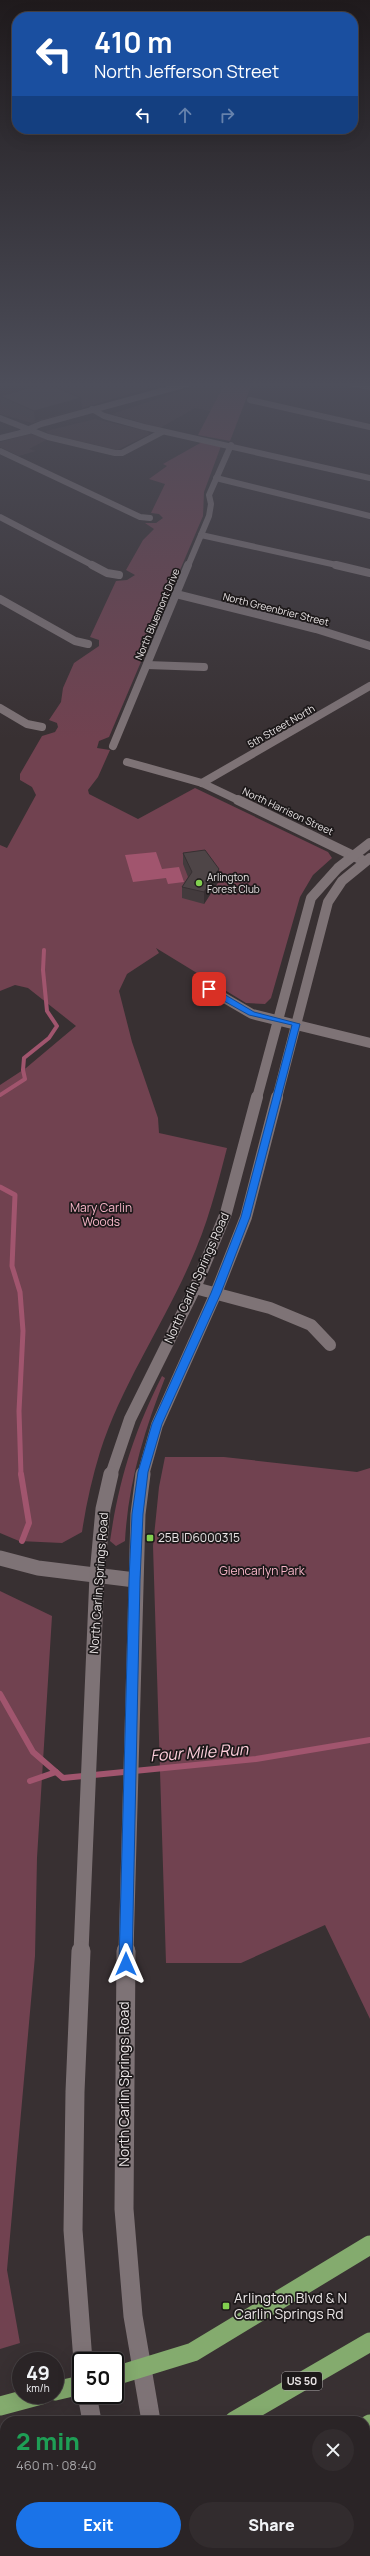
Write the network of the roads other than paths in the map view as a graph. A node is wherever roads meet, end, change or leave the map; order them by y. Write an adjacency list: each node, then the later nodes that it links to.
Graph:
1 (105, 500): 6 (street)
2 (209, 500): 7 (street, North Bluemont Drive)
3 (306, 500): 4 (street)
4 (370, 516)
5 (0, 518): 9 (street)
6 (150, 518)
7 (201, 535): 8 (street); 10 (street, North Bluemont Drive)
8 (370, 573)
9 (119, 575)
10 (176, 594): 13 (street, North Greenbrier Street); 14 (street, North Bluemont Drive)
11 (0, 599): 12 (street)
12 (88, 644)
13 (370, 646)
14 (146, 665): 15 (street); 19 (street, North Bluemont Drive)
15 (204, 667)
16 (370, 686): 21 (street, 5th Street North)
17 (0, 708): 18 (street)
18 (42, 727)
19 (113, 746)
20 (127, 762): 21 (street, North Harrison Street)
21 (202, 783): 23 (street, North Harrison Street)
22 (370, 843): 23 (street, North Carlin Springs Road)
23 (352, 854): 24 (street, North Harrison Street); 26 (street, North Carlin Springs Road)
24 (367, 860): 27 (street, North Carlin Springs Road)
25 (209, 989): 26 (street)
26 (279, 1019): 27 (street); 29 (street, North Carlin Springs Road)
27 (296, 1024): 28 (street); 30 (street, North Carlin Springs Road)
28 (370, 1043)
29 (195, 1288): 30 (street); 33 (street, North Carlin Springs Road)
30 (216, 1293): 31 (street); 34 (street, North Carlin Springs Road)
31 (330, 1345)
32 (0, 1558): 33 (street)
33 (97, 1575): 34 (street); 37 (street, North Carlin Springs Road)
34 (134, 1580): 38 (street, North Carlin Springs Road)
35 (370, 2244): 38 (highway)
36 (370, 2342): 45 (highway, US 50)
37 (82, 2352)
38 (140, 2368): 39 (highway); 44 (street, North Carlin Springs Road)
39 (124, 2373)
40 (12, 2403): 42 (highway)
41 (89, 2404): 43 (street)
42 (0, 2406)
43 (91, 2416)
44 (150, 2416)
45 (243, 2416)

